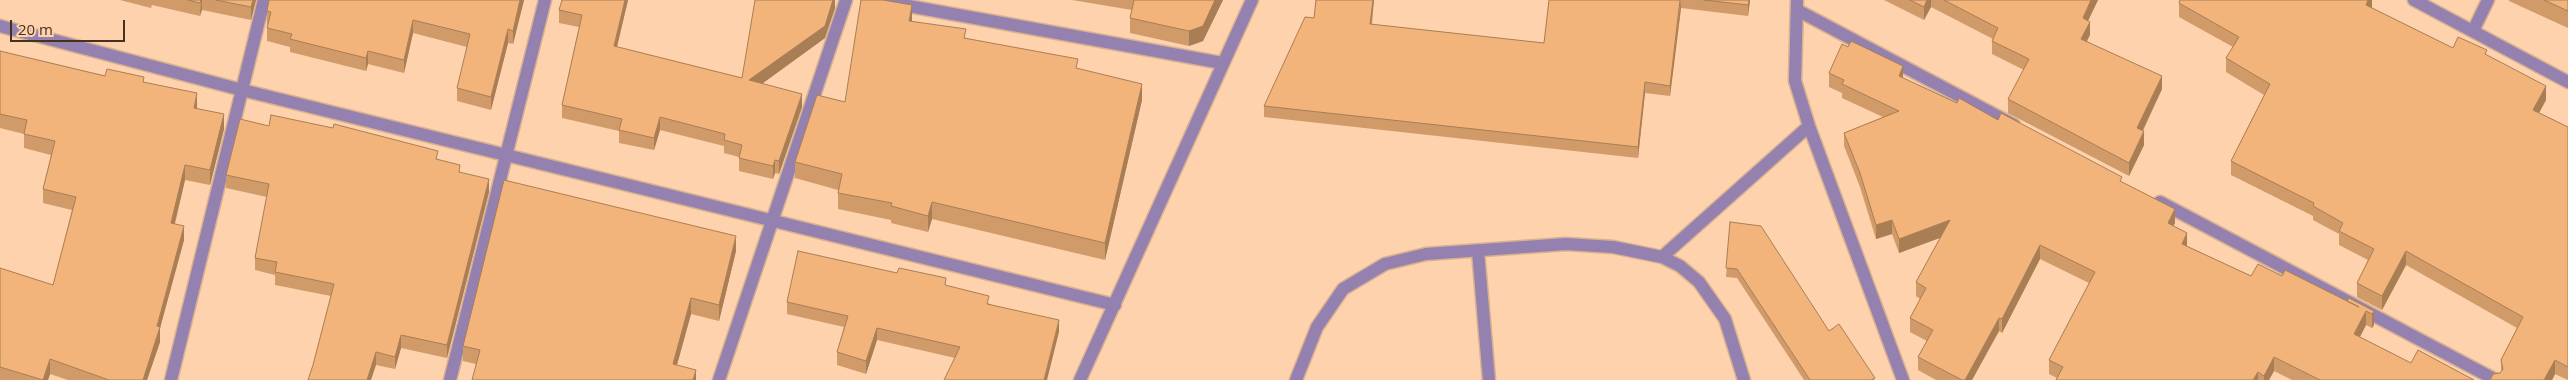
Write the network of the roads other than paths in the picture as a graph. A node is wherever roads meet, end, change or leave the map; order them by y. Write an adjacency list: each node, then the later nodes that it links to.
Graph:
1 (264, 0): 13 (street)
2 (545, 0): 16 (street)
3 (846, 0): 18 (street)
4 (876, 0): 11 (street)
5 (1252, 0): 11 (street)
6 (2414, 0): 10 (street)
7 (2488, 0): 10 (street)
8 (1797, 5): 14 (street); 15 (street)
9 (0, 26): 13 (street)
10 (2473, 31): 12 (street)
11 (1222, 63): 21 (street)
12 (2568, 82)
13 (242, 90): 16 (street); 22 (street)
14 (1809, 126): 20 (street); 29 (street)
15 (2024, 130)
16 (505, 156): 18 (street); 23 (street)
17 (2147, 195): 30 (street)
18 (773, 220): 21 (street); 24 (street)
19 (1478, 251): 20 (street); 26 (street); 27 (street)
20 (1662, 257): 28 (street)
21 (1115, 305): 25 (street)
22 (171, 380)
23 (450, 380)
24 (719, 380)
25 (1080, 380)
26 (1296, 380)
27 (1489, 380)
28 (1744, 380)
29 (1903, 380)
30 (2496, 380)

